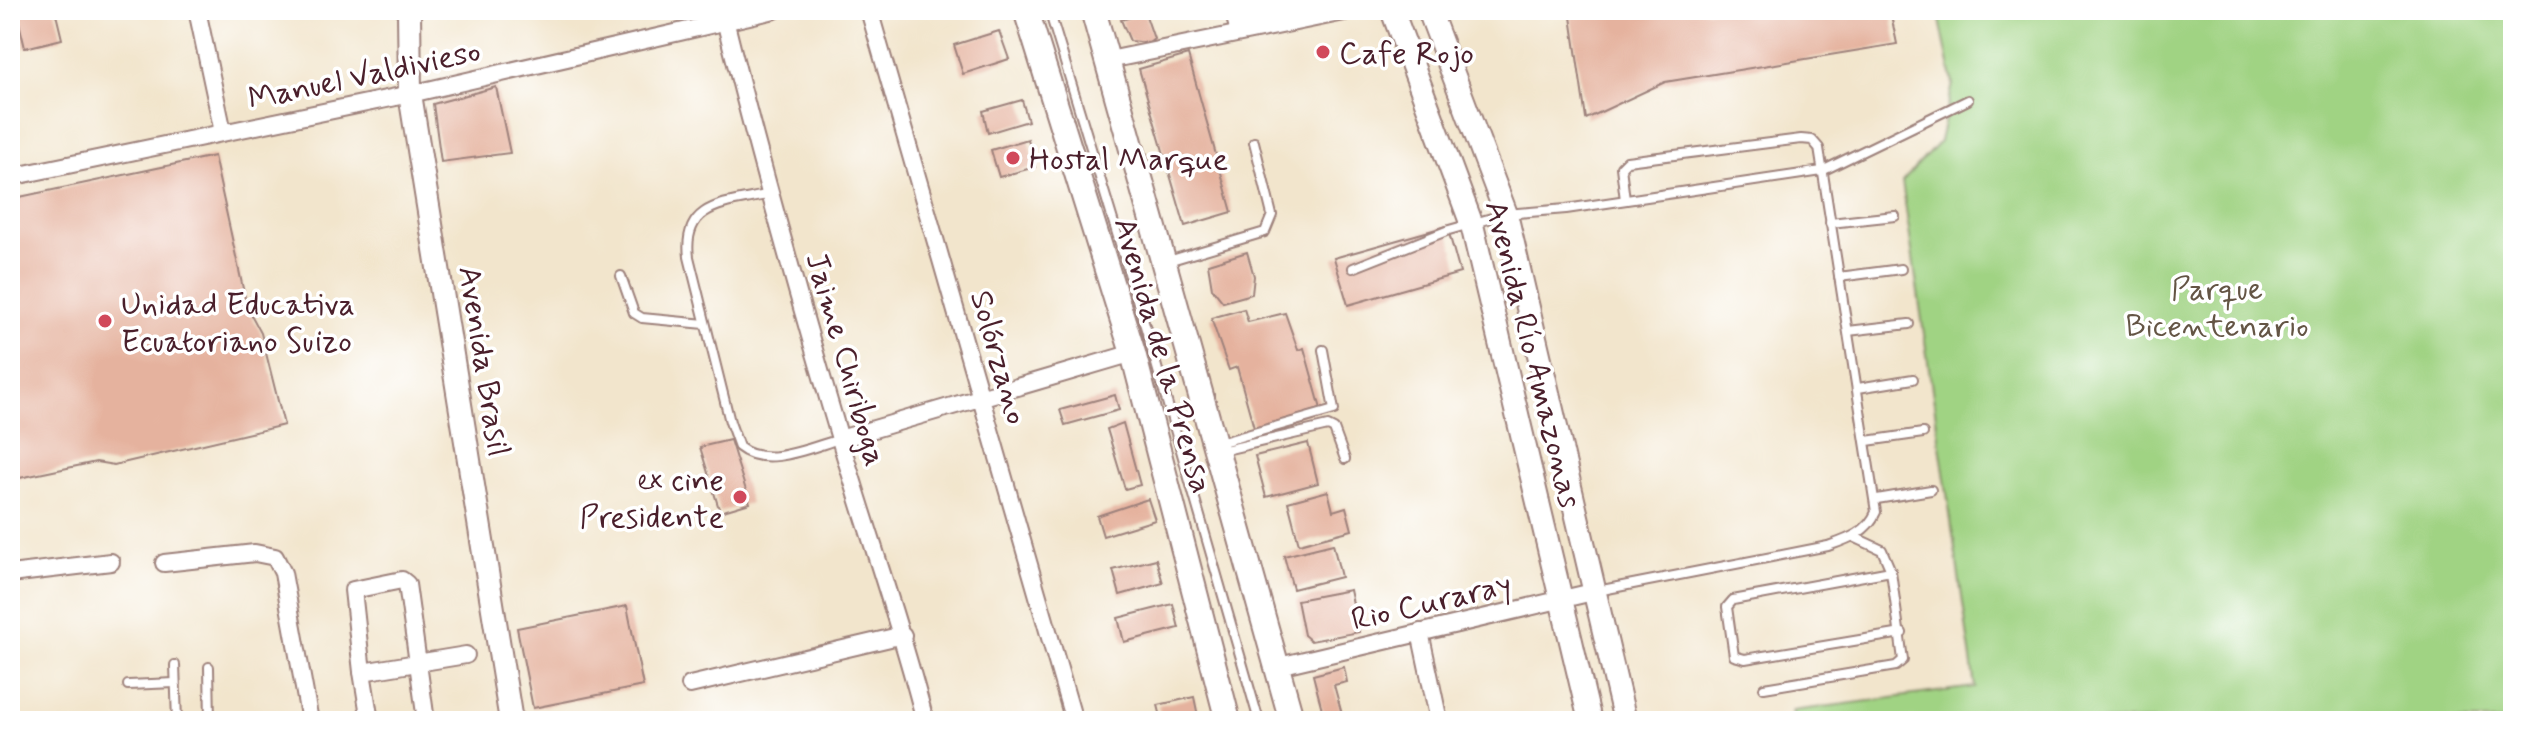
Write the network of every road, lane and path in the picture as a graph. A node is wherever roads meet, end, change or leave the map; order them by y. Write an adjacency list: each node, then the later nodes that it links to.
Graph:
1 (197, 10): 17 (street)
2 (409, 10): 15 (main road, Avenida Brasil)
3 (775, 10): 12 (street, Manuel Valdivieso)
4 (869, 10): 39 (street, Solórzano)
5 (1026, 10): 36 (main road, Avenida de la Prensa)
6 (1049, 10): 76 (lane)
7 (1093, 10): 14 (main road, Avenida de la Prensa)
8 (1233, 10): 13 (street)
9 (1354, 10): 13 (street)
10 (1392, 10): 26 (main road, Avenida Río Amazonas)
11 (1429, 10): 23 (main road, Avenida Río Amazonas)
12 (724, 15): 15 (street, Manuel Valdivieso); 21 (street, Jaime Chiriboga)
13 (1239, 32): 14 (street)
14 (1109, 60): 27 (main road, Avenida de la Prensa)
15 (410, 94): 17 (street, Manuel Valdivieso); 72 (main road, Avenida Brasil)
16 (1968, 100): 19 (lane)
17 (223, 132): 20 (street, Manuel Valdivieso)
18 (1254, 142): 27 (lane)
19 (1822, 171): 22 (lane); 22 (lane); 25 (lane)
20 (10, 177)
21 (770, 194): 32 (lane); 41 (street, Jaime Chiriboga)
22 (1625, 200): 23 (lane)
23 (1506, 214): 26 (lane); 52 (main road, Avenida Río Amazonas)
24 (1895, 216): 25 (lane)
25 (1830, 223): 31 (lane)
26 (1472, 225): 28 (lane); 53 (main road, Avenida Río Amazonas)
27 (1163, 262): 43 (main road, Avenida de la Prensa)
28 (1353, 268)
29 (1901, 269): 31 (lane)
30 (621, 276): 32 (lane)
31 (1839, 277): 34 (lane)
32 (705, 324): 41 (lane)
33 (1909, 324): 34 (lane)
34 (1848, 331): 38 (lane)
35 (1323, 350): 43 (lane)
36 (1133, 353): 39 (street); 75 (main road, Avenida de la Prensa)
37 (1913, 379): 38 (lane)
38 (1858, 388): 42 (lane)
39 (982, 396): 41 (street); 74 (street, Solórzano)
40 (1923, 433): 42 (lane)
41 (840, 439): 56 (street, Jaime Chiriboga)
42 (1867, 441): 46 (lane)
43 (1215, 448): 44 (lane); 60 (main road, Avenida de la Prensa)
44 (1345, 459)
45 (1931, 490): 46 (lane)
46 (1877, 499): 47 (lane)
47 (1854, 537): 50 (lane); 52 (lane)
48 (111, 562): 51 (street)
49 (164, 563): 69 (street)
50 (1891, 571): 55 (lane); 55 (lane)
51 (10, 574)
52 (1597, 591): 53 (street, Rio Curaray); 80 (main road, Avenida Río Amazonas)
53 (1562, 599): 54 (street, Rio Curaray); 79 (main road, Avenida Río Amazonas)
54 (1420, 632): 60 (street, Rio Curaray); 78 (street)
55 (1902, 633): 66 (lane)
56 (903, 635): 65 (street); 73 (street, Jaime Chiriboga)
57 (466, 655): 58 (street)
58 (418, 662): 62 (street); 62 (street); 71 (street)
59 (175, 665): 63 (lane)
60 (1279, 666): 77 (main road, Avenida de la Prensa)
61 (209, 667): 68 (lane)
62 (362, 672): 70 (street)
63 (175, 683): 64 (lane); 67 (lane)
64 (128, 685)
65 (690, 685)
66 (1764, 688)
67 (177, 721)
68 (210, 721)
69 (310, 721)
70 (370, 721)
71 (426, 721)
72 (511, 721)
73 (925, 721)
74 (1074, 721)
75 (1228, 721)
76 (1259, 721)
77 (1292, 721)
78 (1439, 721)
79 (1590, 721)
80 (1625, 721)

